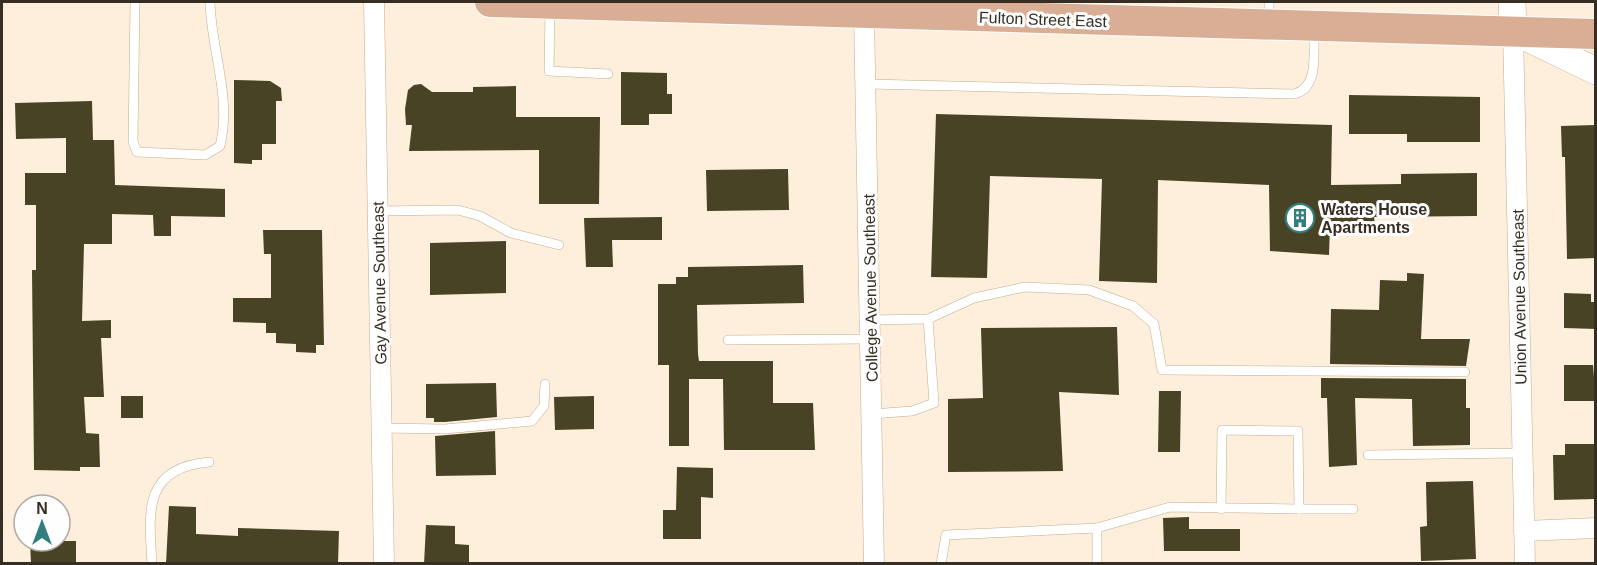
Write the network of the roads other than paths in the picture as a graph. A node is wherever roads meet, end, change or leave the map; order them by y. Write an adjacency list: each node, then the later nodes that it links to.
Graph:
1 (135, 2): 2 (lane)
2 (210, 2)
3 (374, 2): 16 (street, Gay Avenue Southeast)
4 (490, 2): 6 (main road, Fulton Street East)
5 (1512, 2): 11 (main road)
6 (550, 3): 7 (main road, Fulton Street East); 14 (lane)
7 (601, 3): 8 (main road, Fulton Street East)
8 (863, 7): 9 (main road, Fulton Street East); 15 (street, College Avenue Southeast)
9 (1269, 13): 10 (main road, Fulton Street East)
10 (1314, 26): 11 (main road, Fulton Street East); 15 (lane)
11 (1513, 31): 12 (main road, Fulton Street East); 13 (main road); 25 (street, Union Avenue Southeast)
12 (1596, 34)
13 (1596, 72)
14 (608, 74)
15 (867, 84): 19 (street, College Avenue Southeast)
16 (377, 211): 17 (lane); 24 (street, Gay Avenue Southeast)
17 (559, 245)
18 (928, 319): 19 (lane); 21 (lane); 23 (lane)
19 (870, 330): 20 (lane); 23 (street, College Avenue Southeast)
20 (728, 340)
21 (1465, 372)
22 (545, 384): 24 (lane)
23 (872, 414): 36 (street, College Avenue Southeast)
24 (382, 428): 35 (street, Gay Avenue Southeast)
25 (1522, 453): 26 (lane); 33 (street, Union Avenue Southeast)
26 (1368, 455)
27 (209, 462): 34 (lane)
28 (1299, 508): 29 (lane); 30 (lane); 30 (lane)
29 (1353, 508)
30 (1221, 509): 31 (lane)
31 (1096, 528): 37 (lane); 38 (lane)
32 (1596, 528): 33 (street)
33 (1524, 531): 39 (street, Union Avenue Southeast)
34 (152, 564)
35 (384, 564)
36 (874, 564)
37 (941, 564)
38 (1097, 564)
39 (1525, 564)

